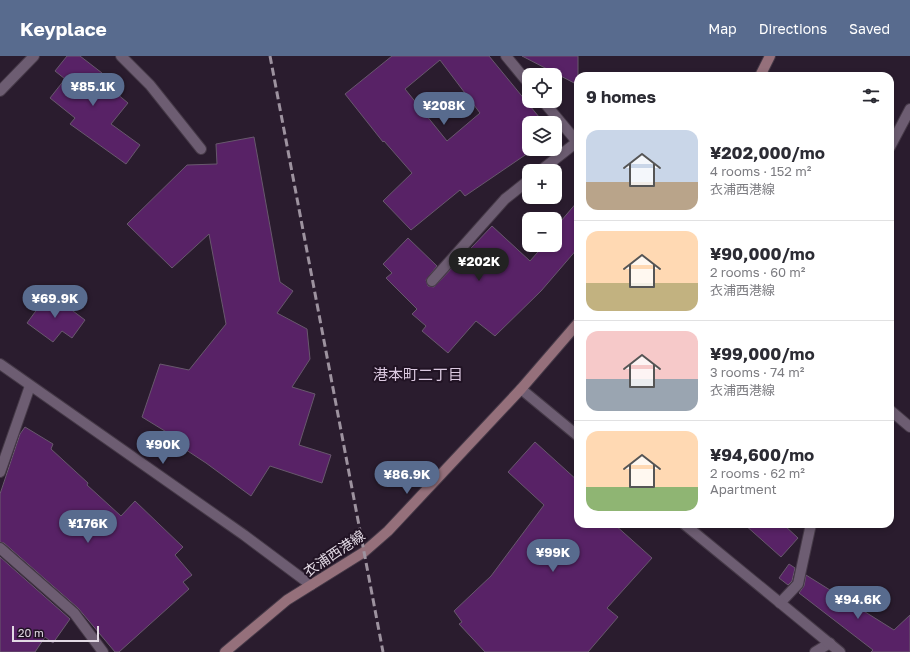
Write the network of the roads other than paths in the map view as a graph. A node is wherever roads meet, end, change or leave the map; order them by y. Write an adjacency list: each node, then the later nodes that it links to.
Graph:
1 (34, 56): 7 (street)
2 (121, 56): 13 (street)
3 (506, 56): 6 (street)
4 (770, 56): 5 (main road)
5 (762, 72)
6 (522, 75)
7 (0, 91)
8 (549, 108): 10 (street)
9 (910, 109): 11 (street)
10 (574, 138)
11 (894, 139)
12 (574, 144): 14 (street)
13 (201, 148)
14 (549, 164)
15 (522, 186): 16 (street)
16 (432, 281)
17 (574, 329): 20 (main road, 衣浦西港線)
18 (0, 364): 19 (street)
19 (30, 386): 24 (street); 28 (street)
20 (521, 389): 23 (street); 28 (main road, 衣浦西港線)
21 (894, 413): 22 (street)
22 (910, 427)
23 (574, 433)
24 (0, 472)
25 (689, 528): 29 (street)
26 (810, 528): 29 (street)
27 (0, 548): 31 (street)
28 (311, 585): 32 (main road, 衣浦西港線)
29 (780, 603): 30 (street)
30 (830, 644): 33 (street); 34 (street)
31 (103, 652)
32 (225, 652)
33 (816, 652)
34 (840, 652)

